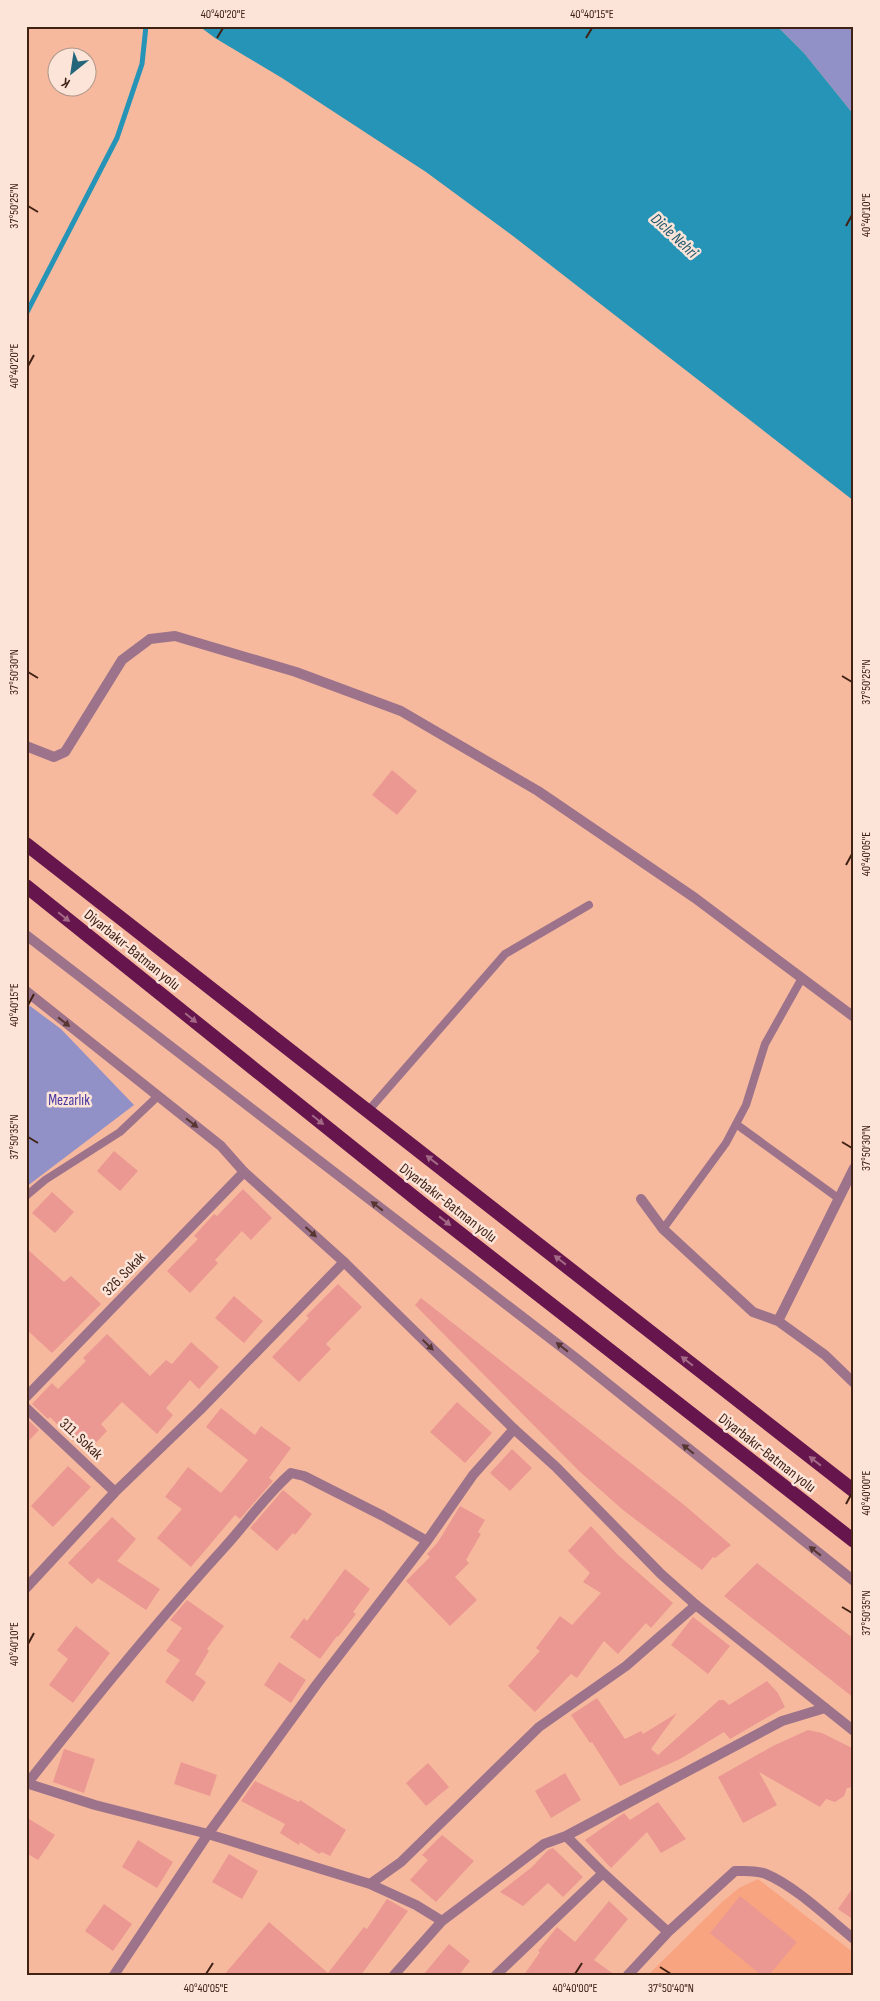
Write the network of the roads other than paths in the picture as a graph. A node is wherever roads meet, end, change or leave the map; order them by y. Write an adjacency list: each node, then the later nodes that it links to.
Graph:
1 (26, 746): 6 (street)
2 (26, 844): 10 (highway, Diyarbakır-Batman yolu)
3 (26, 886): 27 (highway, Diyarbakır-Batman yolu, one-way to 27)
4 (589, 906): 10 (lane)
5 (26, 935): 28 (street, one-way to 5)
6 (802, 978): 8 (street); 11 (lane)
7 (26, 991): 9 (street, one-way to 9)
8 (854, 1017)
9 (158, 1096): 13 (street, one-way to 13); 14 (lane)
10 (368, 1111): 24 (highway, Diyarbakır-Batman yolu, one-way to 10)
11 (736, 1124): 15 (lane); 17 (lane)
12 (854, 1168): 15 (street)
13 (244, 1172): 18 (street, one-way to 18); 21 (street, 326. Sokak)
14 (26, 1196)
15 (838, 1198): 19 (street)
16 (641, 1199): 17 (street)
17 (663, 1229): 19 (street)
18 (344, 1262): 23 (street, one-way to 23); 25 (street)
19 (778, 1320): 20 (street)
20 (854, 1383)
21 (26, 1397)
22 (26, 1408): 25 (street, 311. Sokak)
23 (514, 1429): 26 (street); 30 (street)
24 (854, 1491)
25 (115, 1492): 29 (street)
26 (426, 1541): 33 (street); 34 (street)
27 (854, 1541)
28 (854, 1581)
29 (26, 1588)
30 (696, 1605): 31 (street); 37 (street)
31 (825, 1708): 32 (street); 35 (street)
32 (854, 1731)
33 (27, 1784): 34 (street)
34 (208, 1834): 37 (street); 41 (street)
35 (566, 1836): 36 (street); 38 (street)
36 (603, 1873): 39 (street); 43 (street)
37 (370, 1884): 38 (street)
38 (442, 1921): 42 (street)
39 (668, 1932): 40 (street); 44 (street)
40 (854, 1939)
41 (114, 1975)
42 (394, 1975)
43 (496, 1975)
44 (628, 1975)

